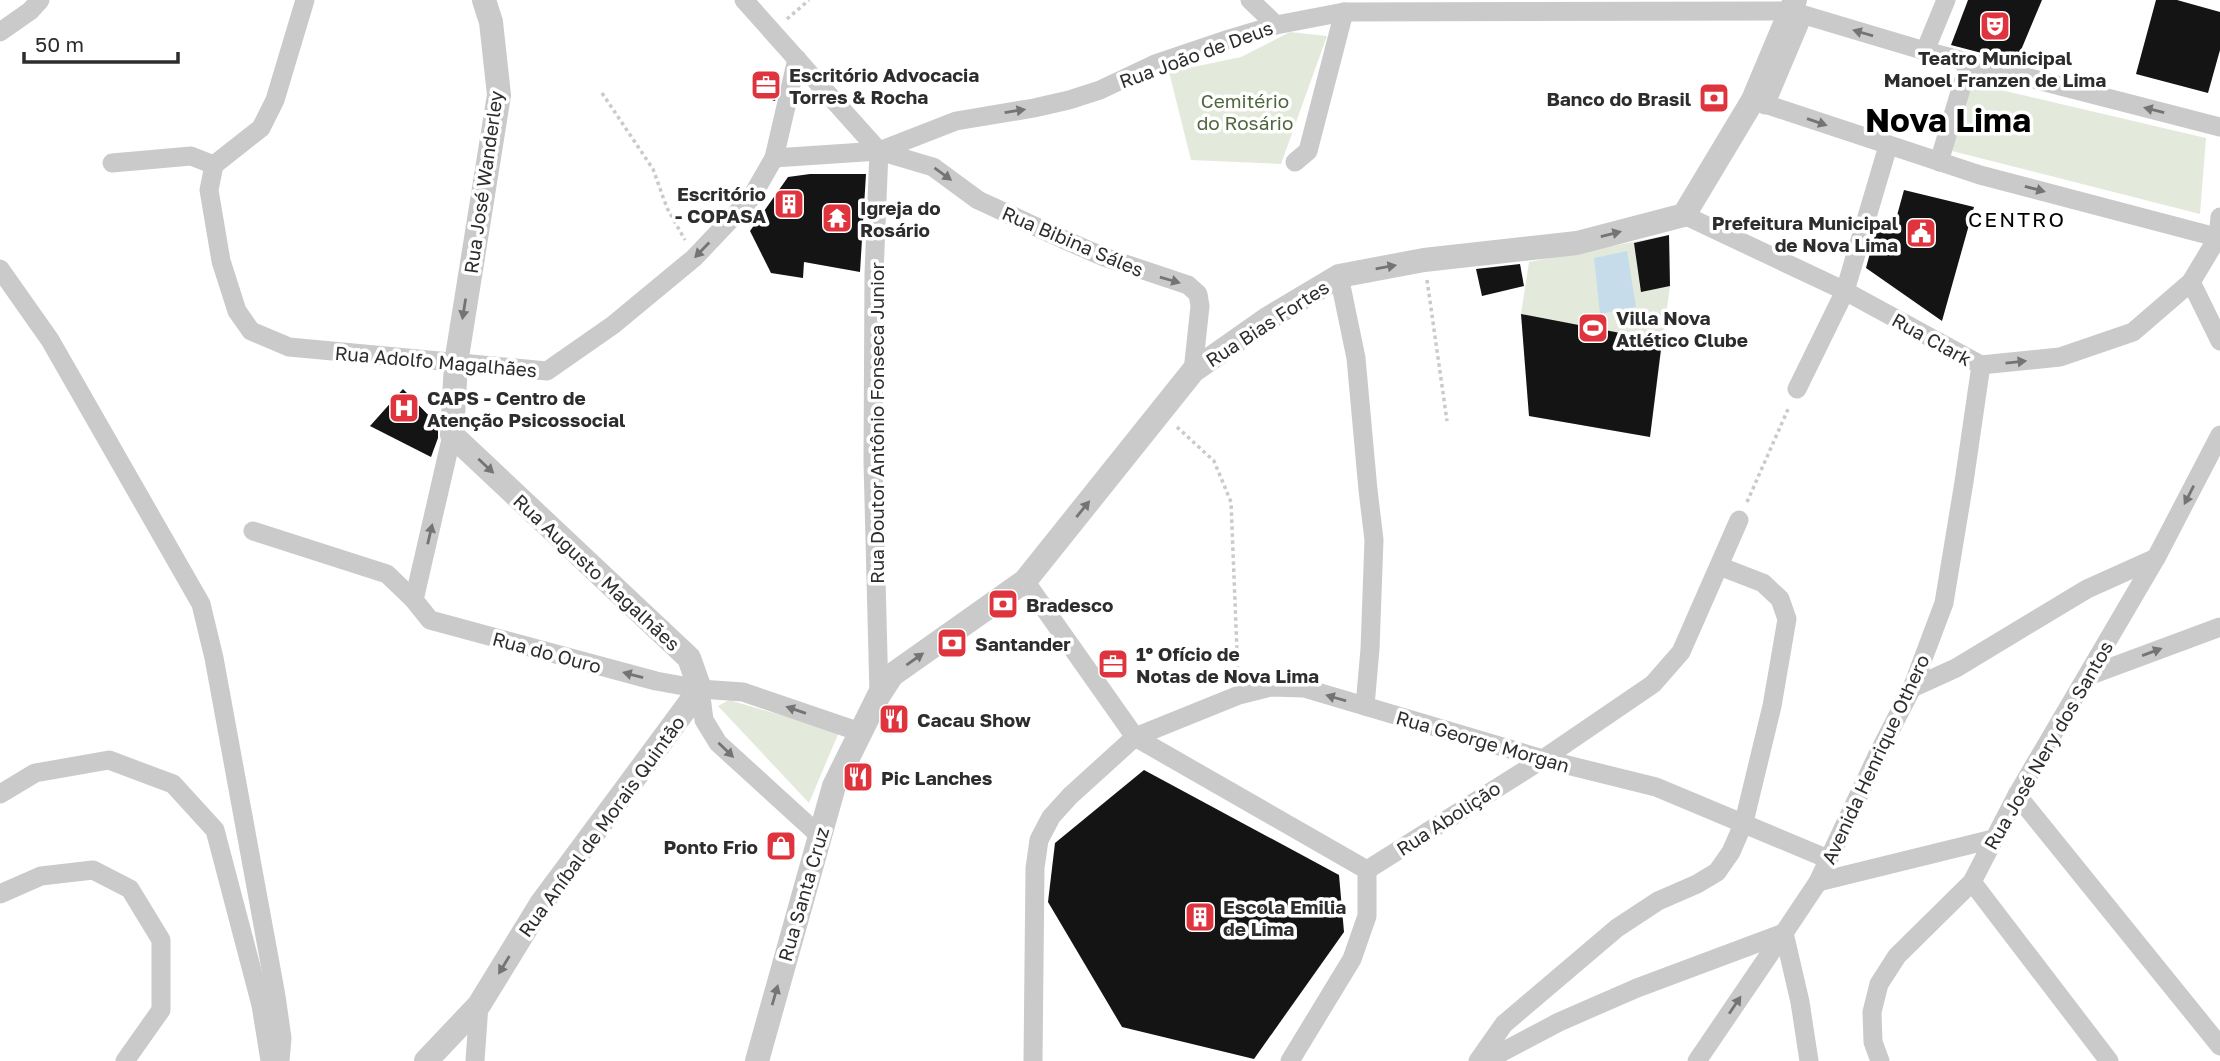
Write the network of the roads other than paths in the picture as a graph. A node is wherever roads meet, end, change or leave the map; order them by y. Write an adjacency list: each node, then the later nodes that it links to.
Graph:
1 (40, 0): 10 (street)
2 (305, 0): 22 (street)
3 (484, 0): 31 (street, Rua José Wanderley, one-way to 31)
4 (744, 0): 12 (street)
5 (1250, 0): 9 (street)
6 (1946, 0): 11 (street)
7 (1796, 9): 8 (street, Rua João de Deus); 11 (street, Rua João de Deus, one-way to 7); 14 (street)
8 (1344, 12): 9 (street, Rua João de Deus); 19 (street)
9 (1276, 25): 17 (street, Rua João de Deus, one-way to 9)
10 (0, 32)
11 (1925, 51): 13 (street, Rua João de Deus)
12 (797, 59): 17 (street); 18 (street, Rua Adolfo Magalhães)
13 (1969, 62): 15 (street, Rua João de Deus, one-way to 13); 20 (street)
14 (1759, 102): 16 (street, one-way to 16); 23 (street)
15 (2220, 127)
16 (1888, 146): 20 (street); 29 (street)
17 (879, 151): 18 (street); 33 (street, Rua Bibina Sáles, one-way to 33); 47 (street, Rua Doutor Antônio Fonseca Junior)
18 (774, 158): 31 (street, Rua Adolfo Magalhães, one-way to 31)
19 (1295, 162)
20 (1938, 162): 25 (street, one-way to 25)
21 (112, 163): 22 (street)
22 (214, 165): 31 (street, Rua Adolfo Magalhães)
23 (1685, 215): 27 (street, Rua Bias Fortes, one-way to 23); 29 (street, Rua Clark)
24 (2220, 217): 25 (street, Rua Clark)
25 (2219, 237): 28 (street, Rua Clark)
26 (0, 269): 68 (street)
27 (1339, 276): 33 (street, Rua Bias Fortes); 48 (street)
28 (2192, 282): 30 (street); 32 (street, Rua Clark, one-way to 28)
29 (1845, 291): 32 (street, Rua Clark); 34 (street)
30 (2220, 341)
31 (456, 363): 35 (street)
32 (1981, 365): 45 (street, Avenida Henrique Othero)
33 (1193, 371): 41 (street, Rua Bias Fortes, one-way to 33)
34 (1797, 389)
35 (452, 435): 42 (street, one-way to 35); 46 (street, Rua Augusto Magalhães, one-way to 46)
36 (2220, 435): 39 (street, Rua José Nery dos Santos, one-way to 39)
37 (1739, 520): 40 (street, Rua Abolição)
38 (253, 531): 42 (street, Rua do Ouro)
39 (2156, 558): 44 (street, Rua José Nery dos Santos); 45 (street)
40 (1719, 566): 51 (street, Rua Abolição); 54 (street)
41 (1026, 581): 47 (street, Rua Bias Fortes, one-way to 41); 50 (street)
42 (414, 600): 46 (street, Rua do Ouro, one-way to 42)
43 (2220, 627): 44 (street, one-way to 43)
44 (2088, 676): 53 (street, Rua José Nery dos Santos)
45 (1912, 688): 57 (street, Avenida Henrique Othero)
46 (699, 689): 49 (street, Rua do Ouro, one-way to 46); 55 (street, Rua Augusto Magalhães, one-way to 55); 63 (street, Rua Aníbal de Morais Quintão, one-way to 63)
47 (879, 695): 49 (street, Rua Bias Fortes)
48 (1365, 706): 50 (street, Rua George Morgan, one-way to 50); 51 (street, Rua George Morgan)
49 (860, 732): 55 (street, Rua Santa Cruz)
50 (1135, 737): 58 (street); 72 (street)
51 (1543, 759): 54 (street, Rua George Morgan); 58 (street, Rua Abolição)
52 (0, 794): 67 (street)
53 (2017, 795): 56 (street, Rua José Nery dos Santos); 64 (street)
54 (1744, 822): 57 (street, Rua George Morgan); 74 (street)
55 (820, 836): 71 (street, Rua Santa Cruz, one-way to 55)
56 (1993, 838): 59 (street); 60 (street, Rua José Nery dos Santos)
57 (1828, 859): 59 (street, Avenida Henrique Othero)
58 (1367, 870): 73 (street)
59 (1818, 882): 62 (street, Avenida Henrique Othero)
60 (1972, 882): 65 (street, Rua José Nery dos Santos); 78 (street)
61 (0, 894): 66 (street)
62 (1784, 933): 75 (street); 76 (street, Avenida Henrique Othero, one-way to 62); 77 (street)
63 (479, 1005): 69 (street, Rua Aníbal de Morais Quintão); 70 (street)
64 (2220, 1046)
65 (1877, 1052)
66 (125, 1061)
67 (270, 1061)
68 (280, 1061)
69 (426, 1061)
70 (475, 1061)
71 (757, 1061)
72 (1033, 1061)
73 (1290, 1061)
74 (1479, 1061)
75 (1485, 1061)
76 (1697, 1061)
77 (1809, 1061)
78 (2109, 1061)

